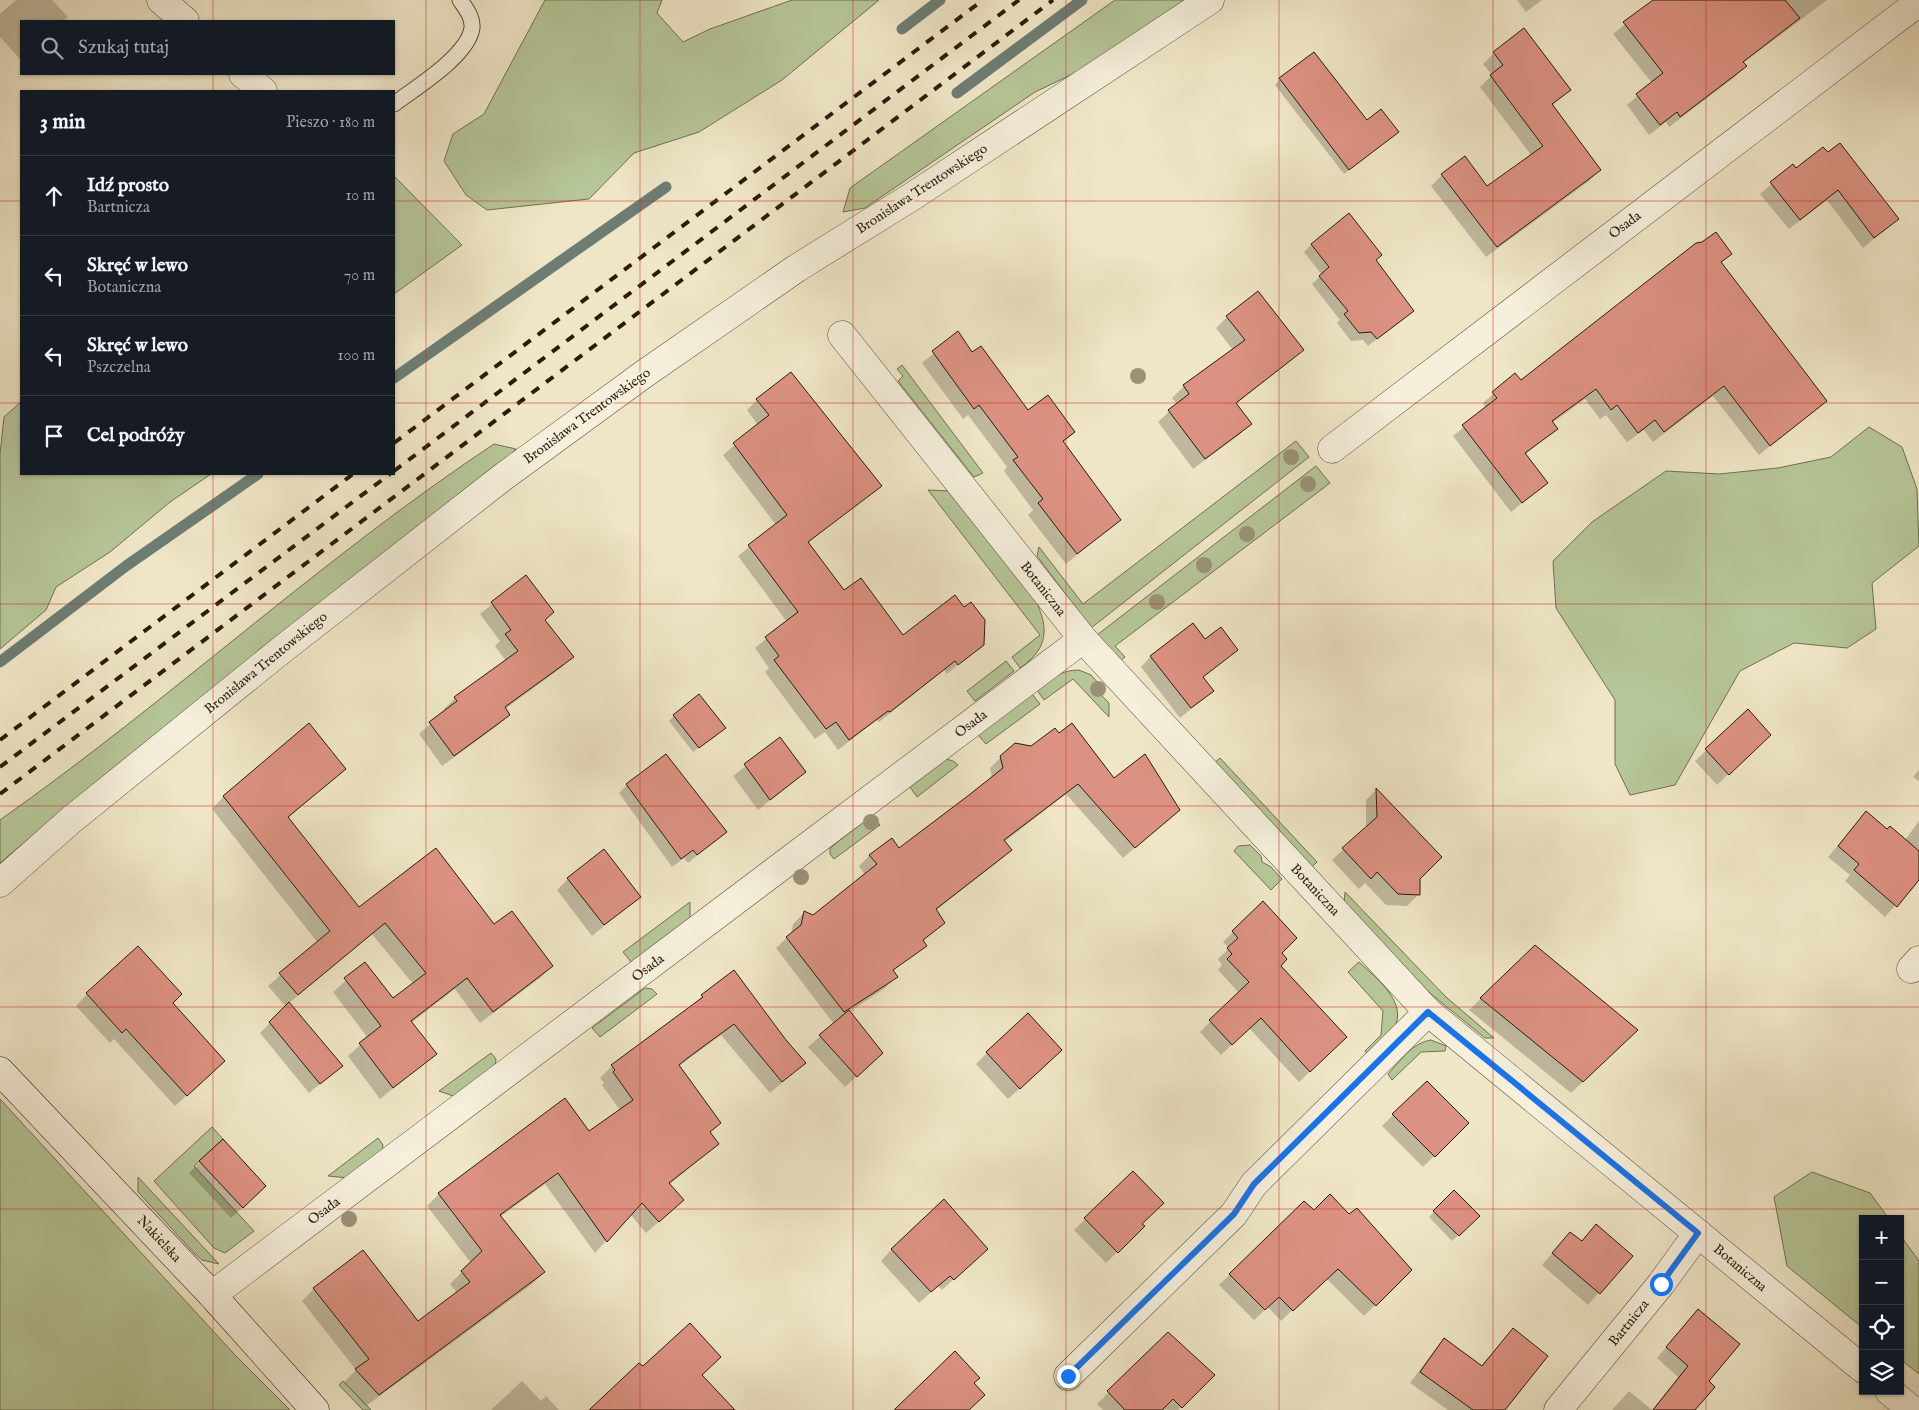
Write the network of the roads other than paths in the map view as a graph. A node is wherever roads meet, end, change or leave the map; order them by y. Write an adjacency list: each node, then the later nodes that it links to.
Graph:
1 (161, 0): 5 (street)
2 (460, 0): 8 (lane)
3 (1210, 0): 12 (street, Bronisława Trentowskiego)
4 (1919, 2): 10 (street, Osada)
5 (184, 20)
6 (244, 75): 7 (street)
7 (262, 90)
8 (395, 103)
9 (842, 335): 11 (street, Botaniczna)
10 (1332, 449)
11 (1083, 639): 13 (street, Botaniczna); 16 (street, Osada)
12 (0, 883)
13 (1428, 1012): 15 (street, Botaniczna); 18 (street)
14 (0, 1071): 16 (street, Nakielska)
15 (1698, 1233): 17 (street, Botaniczna); 21 (street, Bartnicza)
16 (212, 1295): 20 (street, Nakielska)
17 (1859, 1366)
18 (1068, 1376)
19 (1894, 1395): 22 (street)
20 (315, 1410)
21 (1558, 1410)
22 (1912, 1410)

